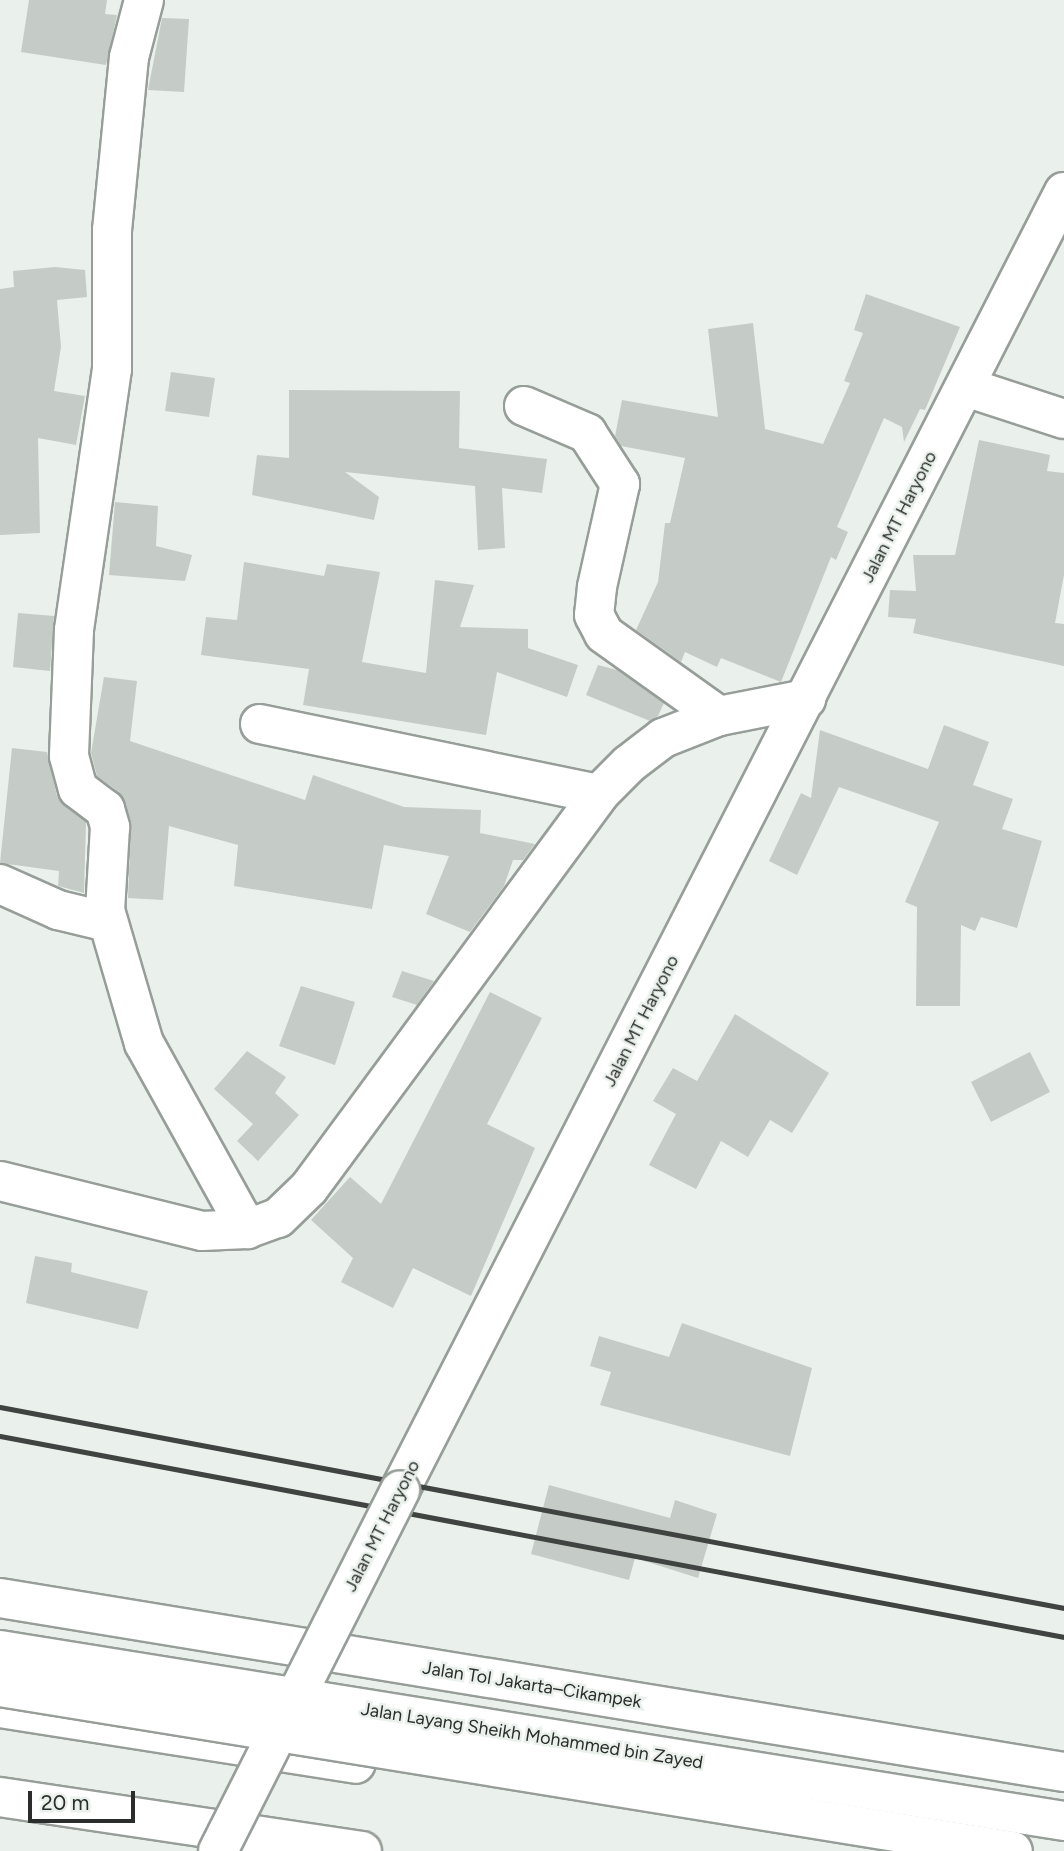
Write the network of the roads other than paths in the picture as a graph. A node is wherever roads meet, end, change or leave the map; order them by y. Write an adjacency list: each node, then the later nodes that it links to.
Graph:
1 (144, 0): 11 (main road)
2 (1064, 192): 3 (main road, Jalan MT Haryono)
3 (966, 387): 5 (main road); 6 (main road, Jalan MT Haryono)
4 (524, 407): 7 (main road)
5 (1064, 419)
6 (806, 699): 7 (main road); 21 (main road, Jalan MT Haryono, bridge)
7 (719, 716): 9 (main road)
8 (260, 724): 9 (main road)
9 (599, 794): 13 (main road)
10 (0, 884): 11 (main road)
11 (108, 922): 13 (main road)
12 (0, 1181): 13 (main road)
13 (247, 1229)
14 (0, 1598): 18 (main road, Jalan Tol Jakarta–Cikampek)
15 (0, 1650): 20 (main road, Jalan Layang Sheikh Mohammed bin Zayed, bridge)
16 (0, 1687): 24 (main road, bridge)
17 (0, 1708): 23 (main road)
18 (1064, 1772)
19 (0, 1797): 22 (main road)
20 (1064, 1821)
21 (218, 1851)
22 (362, 1851)
23 (929, 1851)
24 (1013, 1851)

